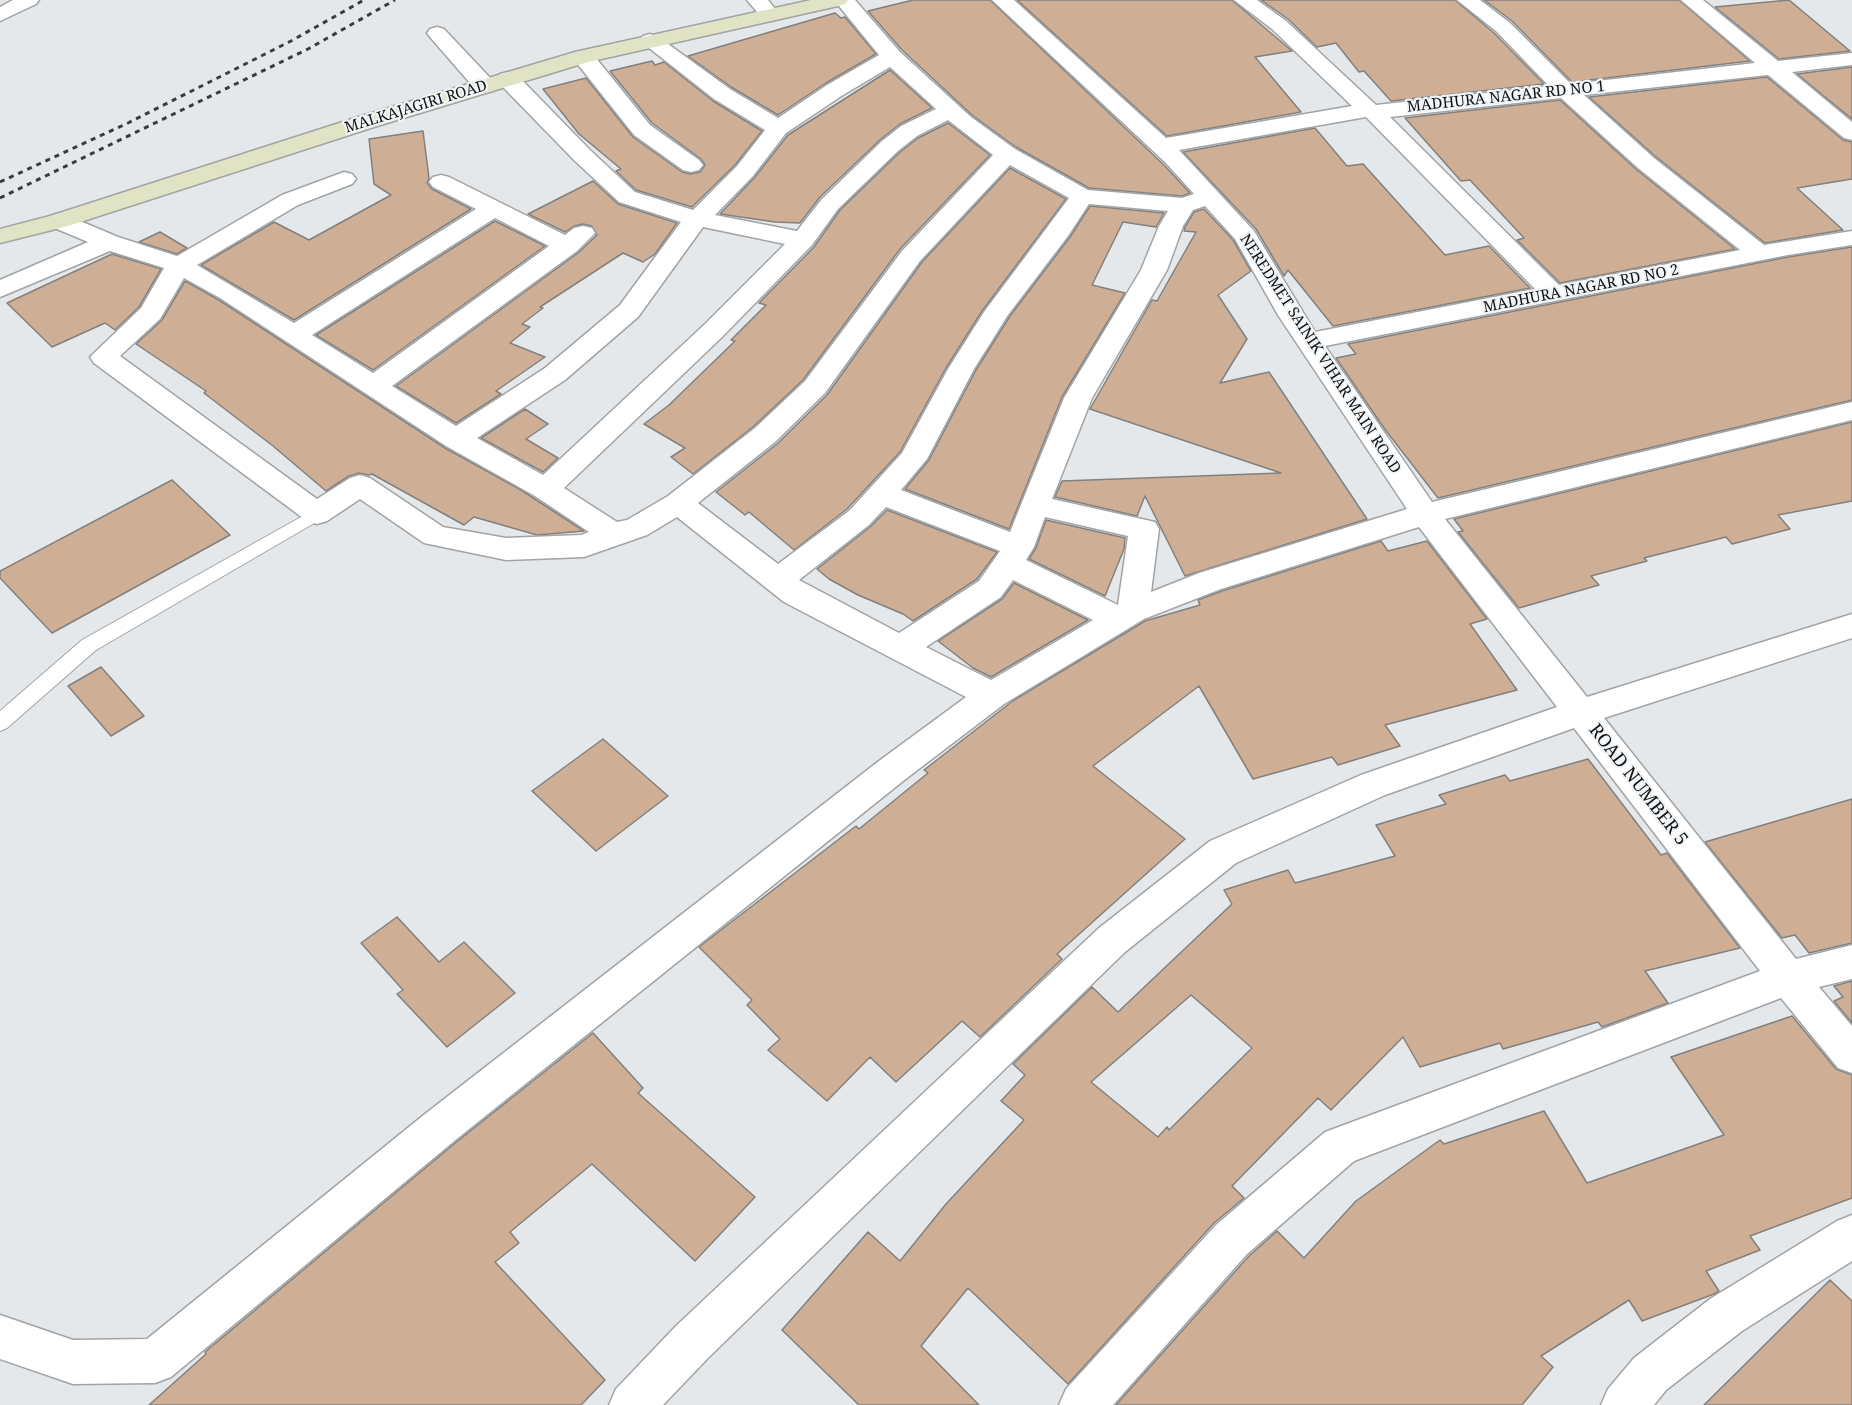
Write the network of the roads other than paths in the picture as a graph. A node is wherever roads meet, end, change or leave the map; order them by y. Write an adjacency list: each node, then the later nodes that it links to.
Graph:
1 (28, 0): 9 (street)
2 (838, 0): 8 (main road, MALKAJAGIRI ROAD)
3 (844, 0): 13 (street)
4 (1002, 0): 23 (street, NEREDMET SAINIK VIHAR MAIN ROAD)
5 (1244, 0): 20 (street)
6 (1467, 0): 18 (street)
7 (1691, 0): 15 (street)
8 (763, 7): 11 (main road, MALKAJAGIRI ROAD)
9 (0, 15)
10 (437, 33): 17 (street)
11 (650, 40): 12 (main road, MALKAJAGIRI ROAD); 21 (street)
12 (583, 57): 16 (main road, MALKAJAGIRI ROAD); 25 (street)
13 (892, 57): 19 (street); 21 (street)
14 (1852, 59): 15 (street, MADHURA NAGAR RD NO 1)
15 (1777, 69): 18 (street, MADHURA NAGAR RD NO 1); 22 (street)
16 (508, 78): 17 (main road, MALKAJAGIRI ROAD); 31 (street)
17 (485, 86): 32 (main road, MALKAJAGIRI ROAD)
18 (1566, 91): 20 (street, MADHURA NAGAR RD NO 1); 37 (street)
19 (951, 110): 24 (street); 35 (street)
20 (1371, 111): 23 (street, MADHURA NAGAR RD NO 1); 40 (street)
21 (778, 128): 31 (street)
22 (1852, 133)
23 (1161, 146): 29 (street, NEREDMET SAINIK VIHAR MAIN ROAD)
24 (1007, 154): 28 (street); 48 (street)
25 (691, 165)
26 (344, 179): 38 (street)
27 (441, 182): 30 (street)
28 (1082, 196): 29 (street); 47 (street)
29 (1196, 201): 42 (street, NEREDMET SAINIK VIHAR MAIN ROAD); 49 (street)
30 (493, 209): 41 (street); 43 (street)
31 (698, 219): 35 (street); 45 (street)
32 (59, 220): 33 (main road, MALKAJAGIRI ROAD); 36 (street)
33 (0, 236)
34 (1852, 238): 37 (street, MADHURA NAGAR RD NO 2)
35 (803, 240): 46 (street)
36 (109, 242): 38 (street); 39 (street)
37 (1759, 253): 40 (street, MADHURA NAGAR RD NO 2)
38 (179, 265): 41 (street); 50 (street)
39 (0, 290)
40 (1554, 294): 42 (street, MADHURA NAGAR RD NO 2)
41 (293, 335): 43 (street)
42 (1310, 341): 51 (street, NEREDMET SAINIK VIHAR MAIN ROAD)
43 (375, 385): 45 (street)
44 (1852, 411): 51 (street)
45 (456, 439): 46 (street)
46 (545, 489): 52 (street)
47 (883, 494): 53 (street); 54 (street)
48 (678, 503): 52 (street); 54 (street)
49 (1035, 505): 53 (street); 55 (street)
50 (317, 514): 52 (street); 60 (lane)
51 (1425, 514): 55 (street); 59 (street, ROAD NUMBER 5)
52 (613, 534)
53 (1013, 556): 55 (street); 57 (street)
54 (778, 580): 57 (street)
55 (1125, 615): 58 (street)
56 (1852, 626): 59 (street)
57 (900, 648): 58 (street)
58 (992, 695): 65 (street)
59 (1582, 712): 62 (street, ROAD NUMBER 5); 66 (street)
60 (0, 723)
61 (1852, 962): 62 (street)
62 (1788, 978): 63 (street, ROAD NUMBER 5); 67 (street)
63 (1852, 1054)
64 (1852, 1236): 68 (street)
65 (0, 1337)
66 (632, 1405)
67 (1082, 1405)
68 (1624, 1405)

